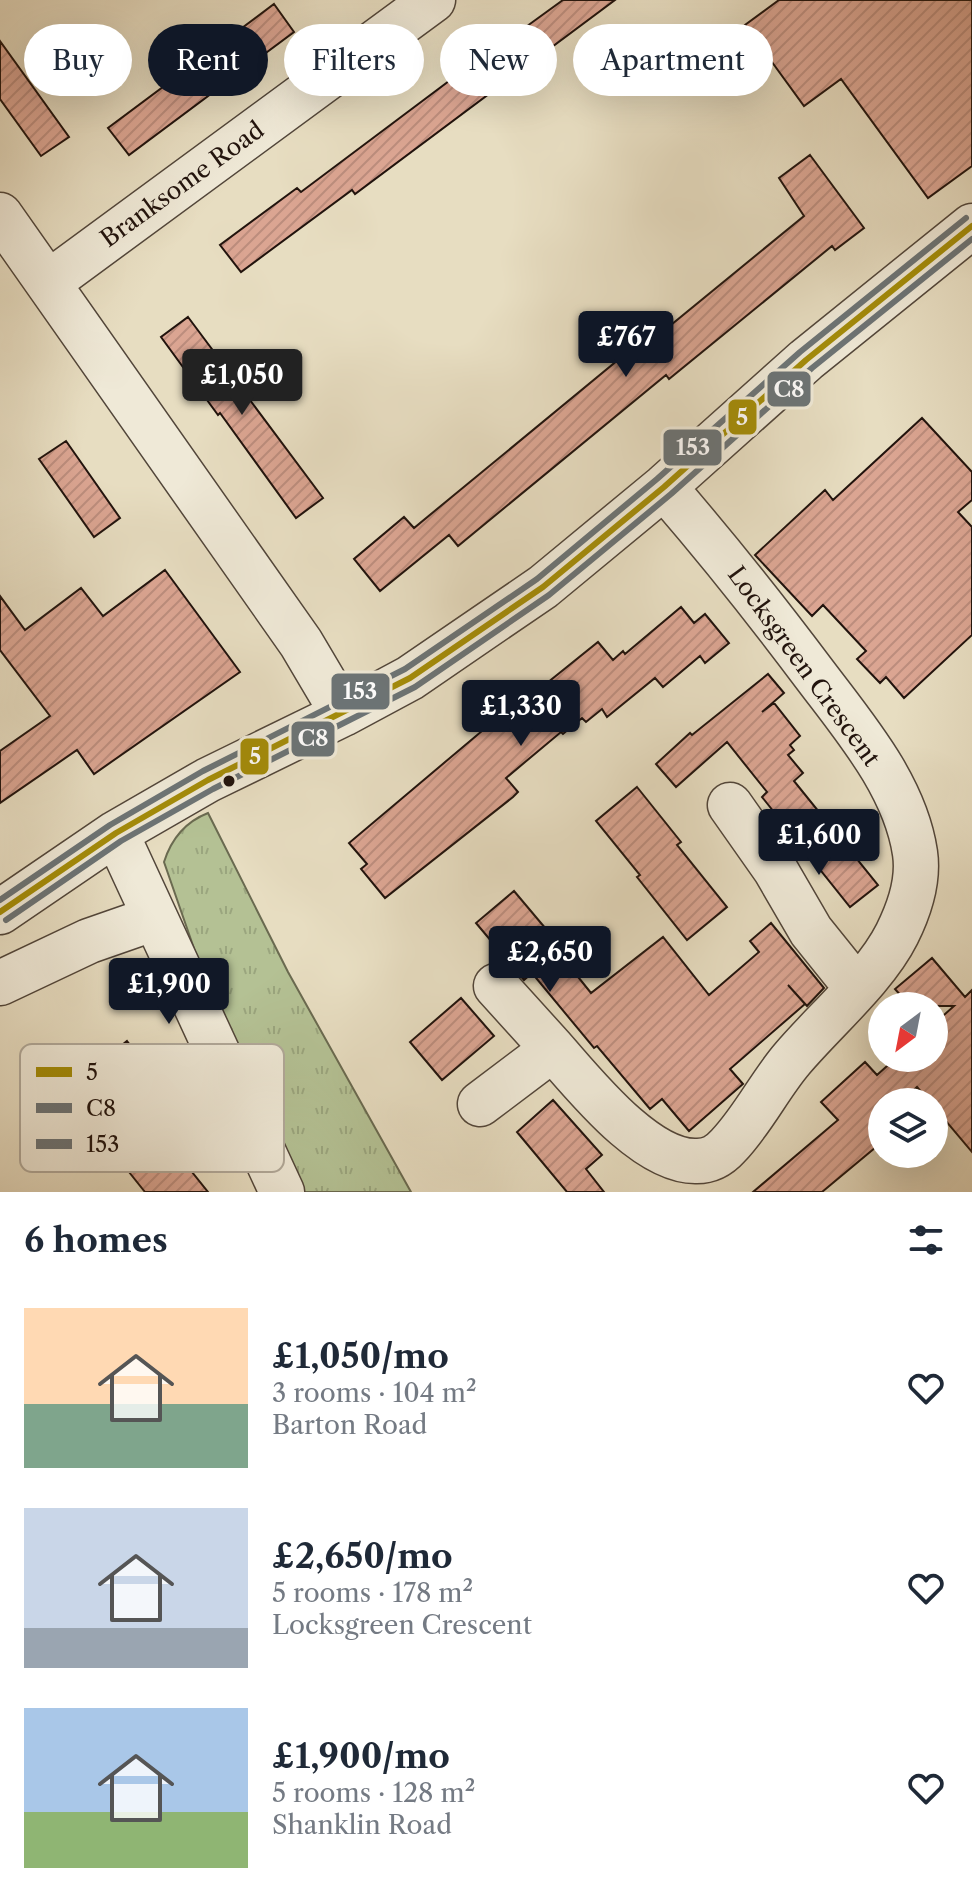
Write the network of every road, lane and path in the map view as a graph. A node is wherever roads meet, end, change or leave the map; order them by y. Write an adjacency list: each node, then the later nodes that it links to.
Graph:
1 (433, 0): 4 (street, Branksome Road)
2 (1, 218): 4 (street)
3 (972, 226): 5 (street)
4 (48, 283): 6 (street)
5 (664, 487): 6 (street); 13 (street, Locksgreen Crescent)
6 (343, 714): 8 (street)
7 (730, 805): 13 (street)
8 (116, 833): 9 (street); 10 (street)
9 (0, 912)
10 (155, 918): 11 (street); 14 (street)
11 (0, 983)
12 (496, 986): 15 (street, Locksgreen Crescent)
13 (856, 987): 15 (street, Locksgreen Crescent)
14 (216, 1044)
15 (553, 1049): 16 (street)
16 (480, 1104)
17 (273, 1172): 18 (street)
18 (282, 1192)

